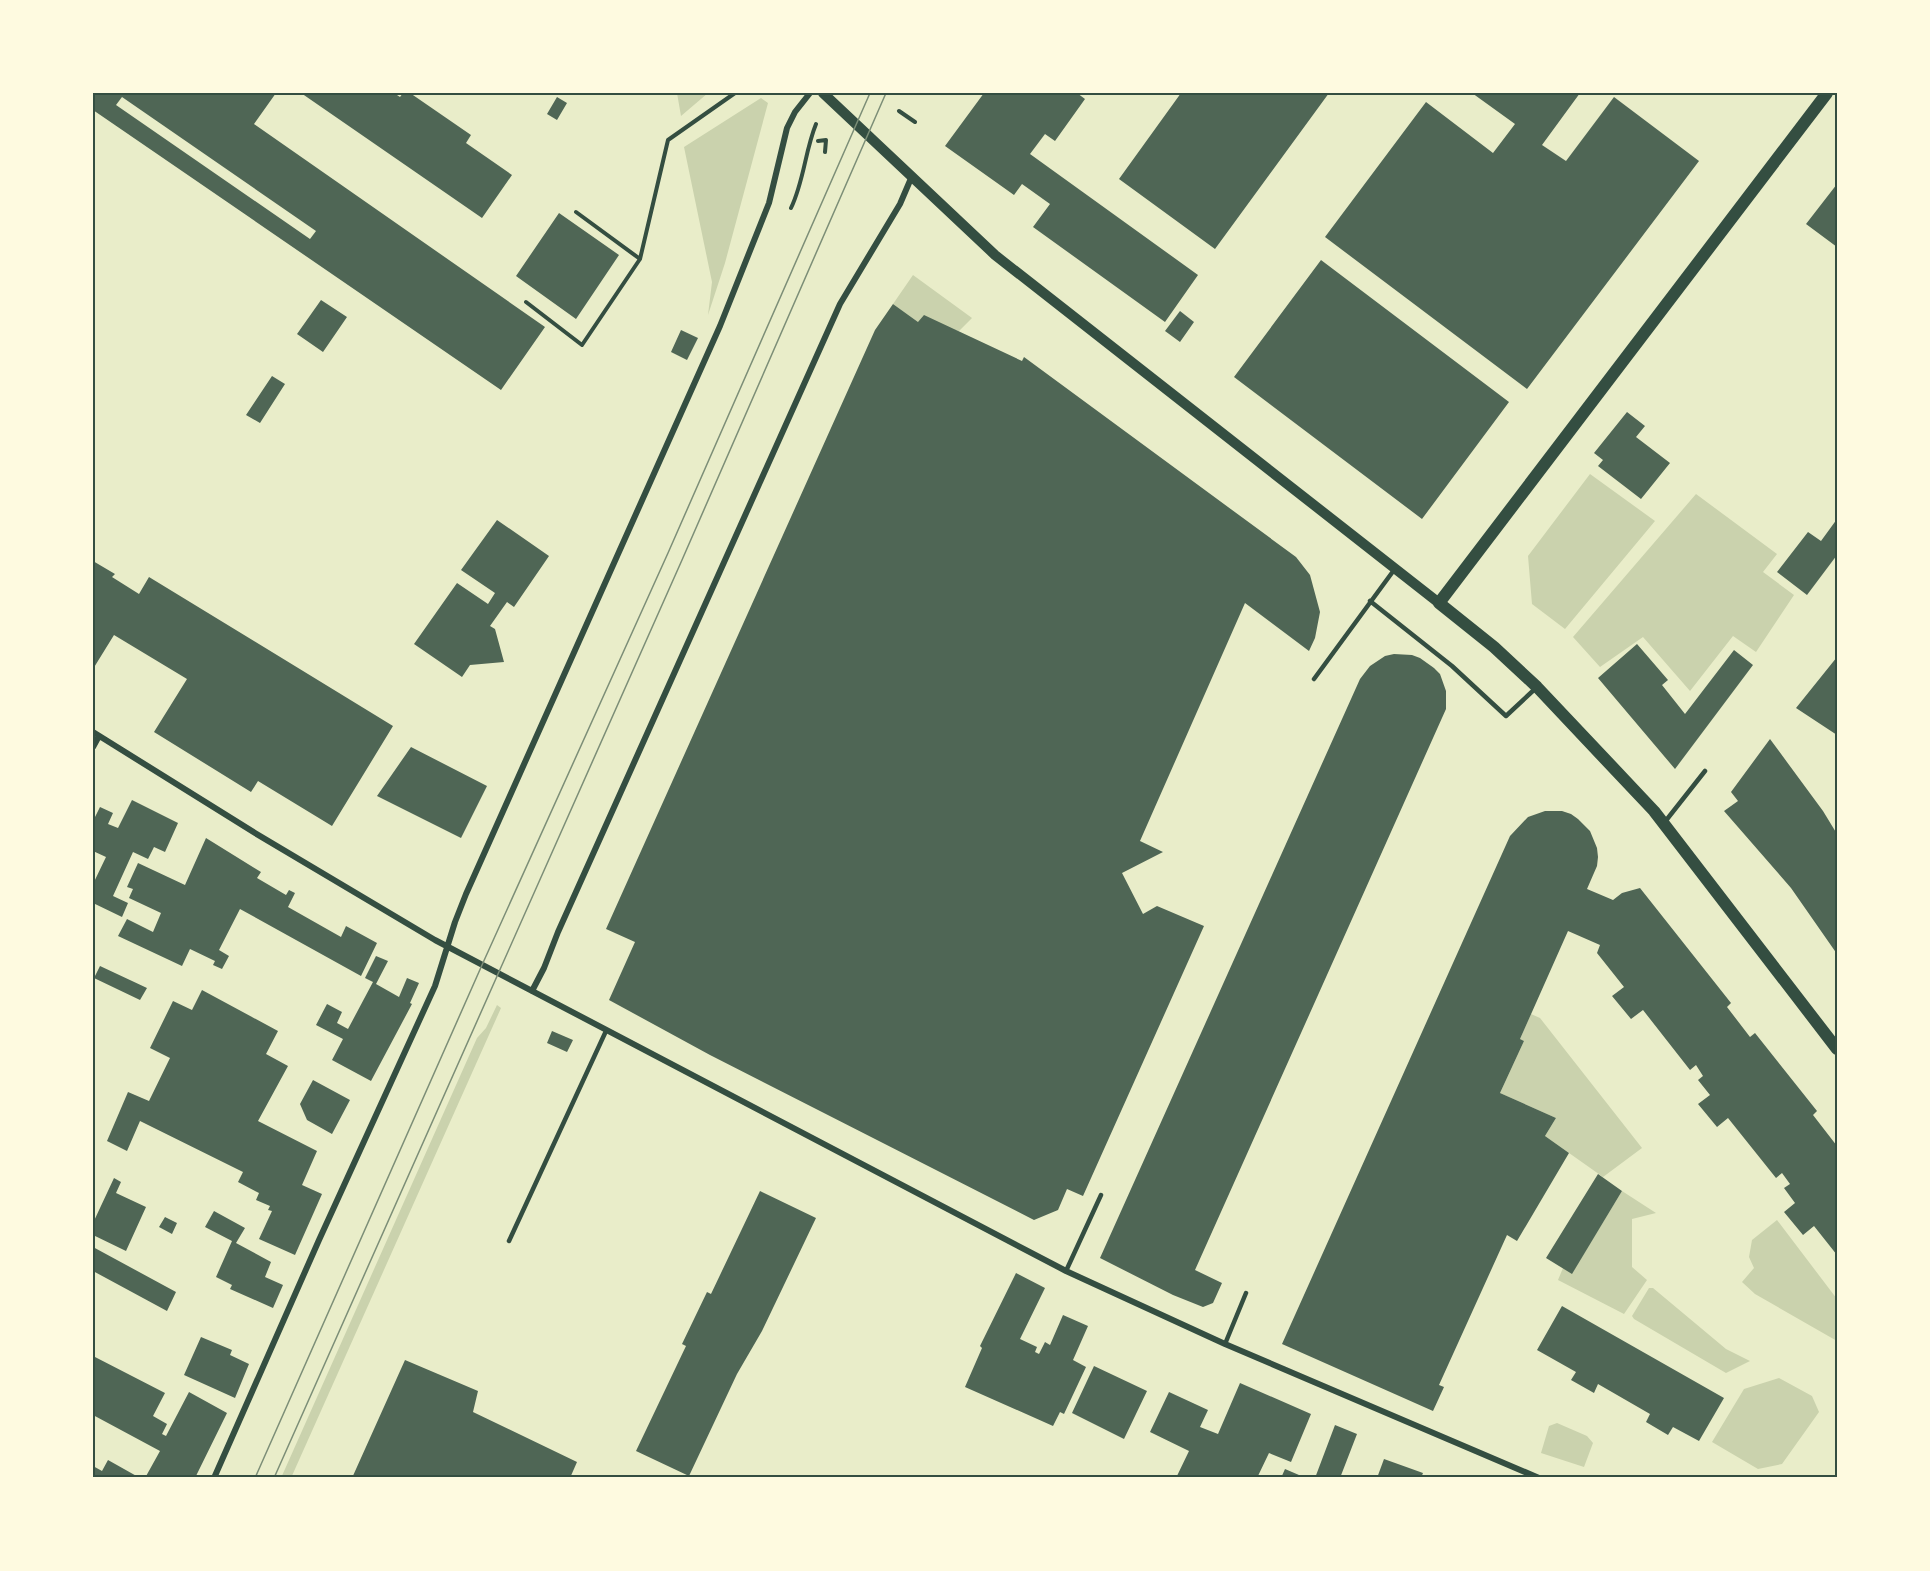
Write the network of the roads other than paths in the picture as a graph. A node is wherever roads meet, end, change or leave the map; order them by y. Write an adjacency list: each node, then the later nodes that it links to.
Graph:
1 (810, 93): 14 (street)
2 (1827, 93): 7 (main road)
3 (825, 95): 4 (street)
4 (912, 176): 5 (street); 15 (street)
5 (1395, 568): 6 (lane); 7 (street)
6 (1370, 601): 8 (lane); 9 (lane)
7 (1439, 603): 9 (main road)
8 (1314, 680)
9 (1537, 687): 13 (main road)
10 (96, 734): 11 (street); 14 (street)
11 (93, 747)
12 (1705, 771): 13 (lane)
13 (1664, 823): 17 (main road)
14 (447, 946): 15 (street); 23 (street)
15 (532, 991): 16 (street)
16 (606, 1030): 19 (lane); 20 (street)
17 (1837, 1049)
18 (1101, 1195): 20 (lane)
19 (509, 1241)
20 (1066, 1272): 22 (street)
21 (1246, 1293): 22 (lane)
22 (1225, 1344): 24 (street)
23 (214, 1478)
24 (1539, 1478)

